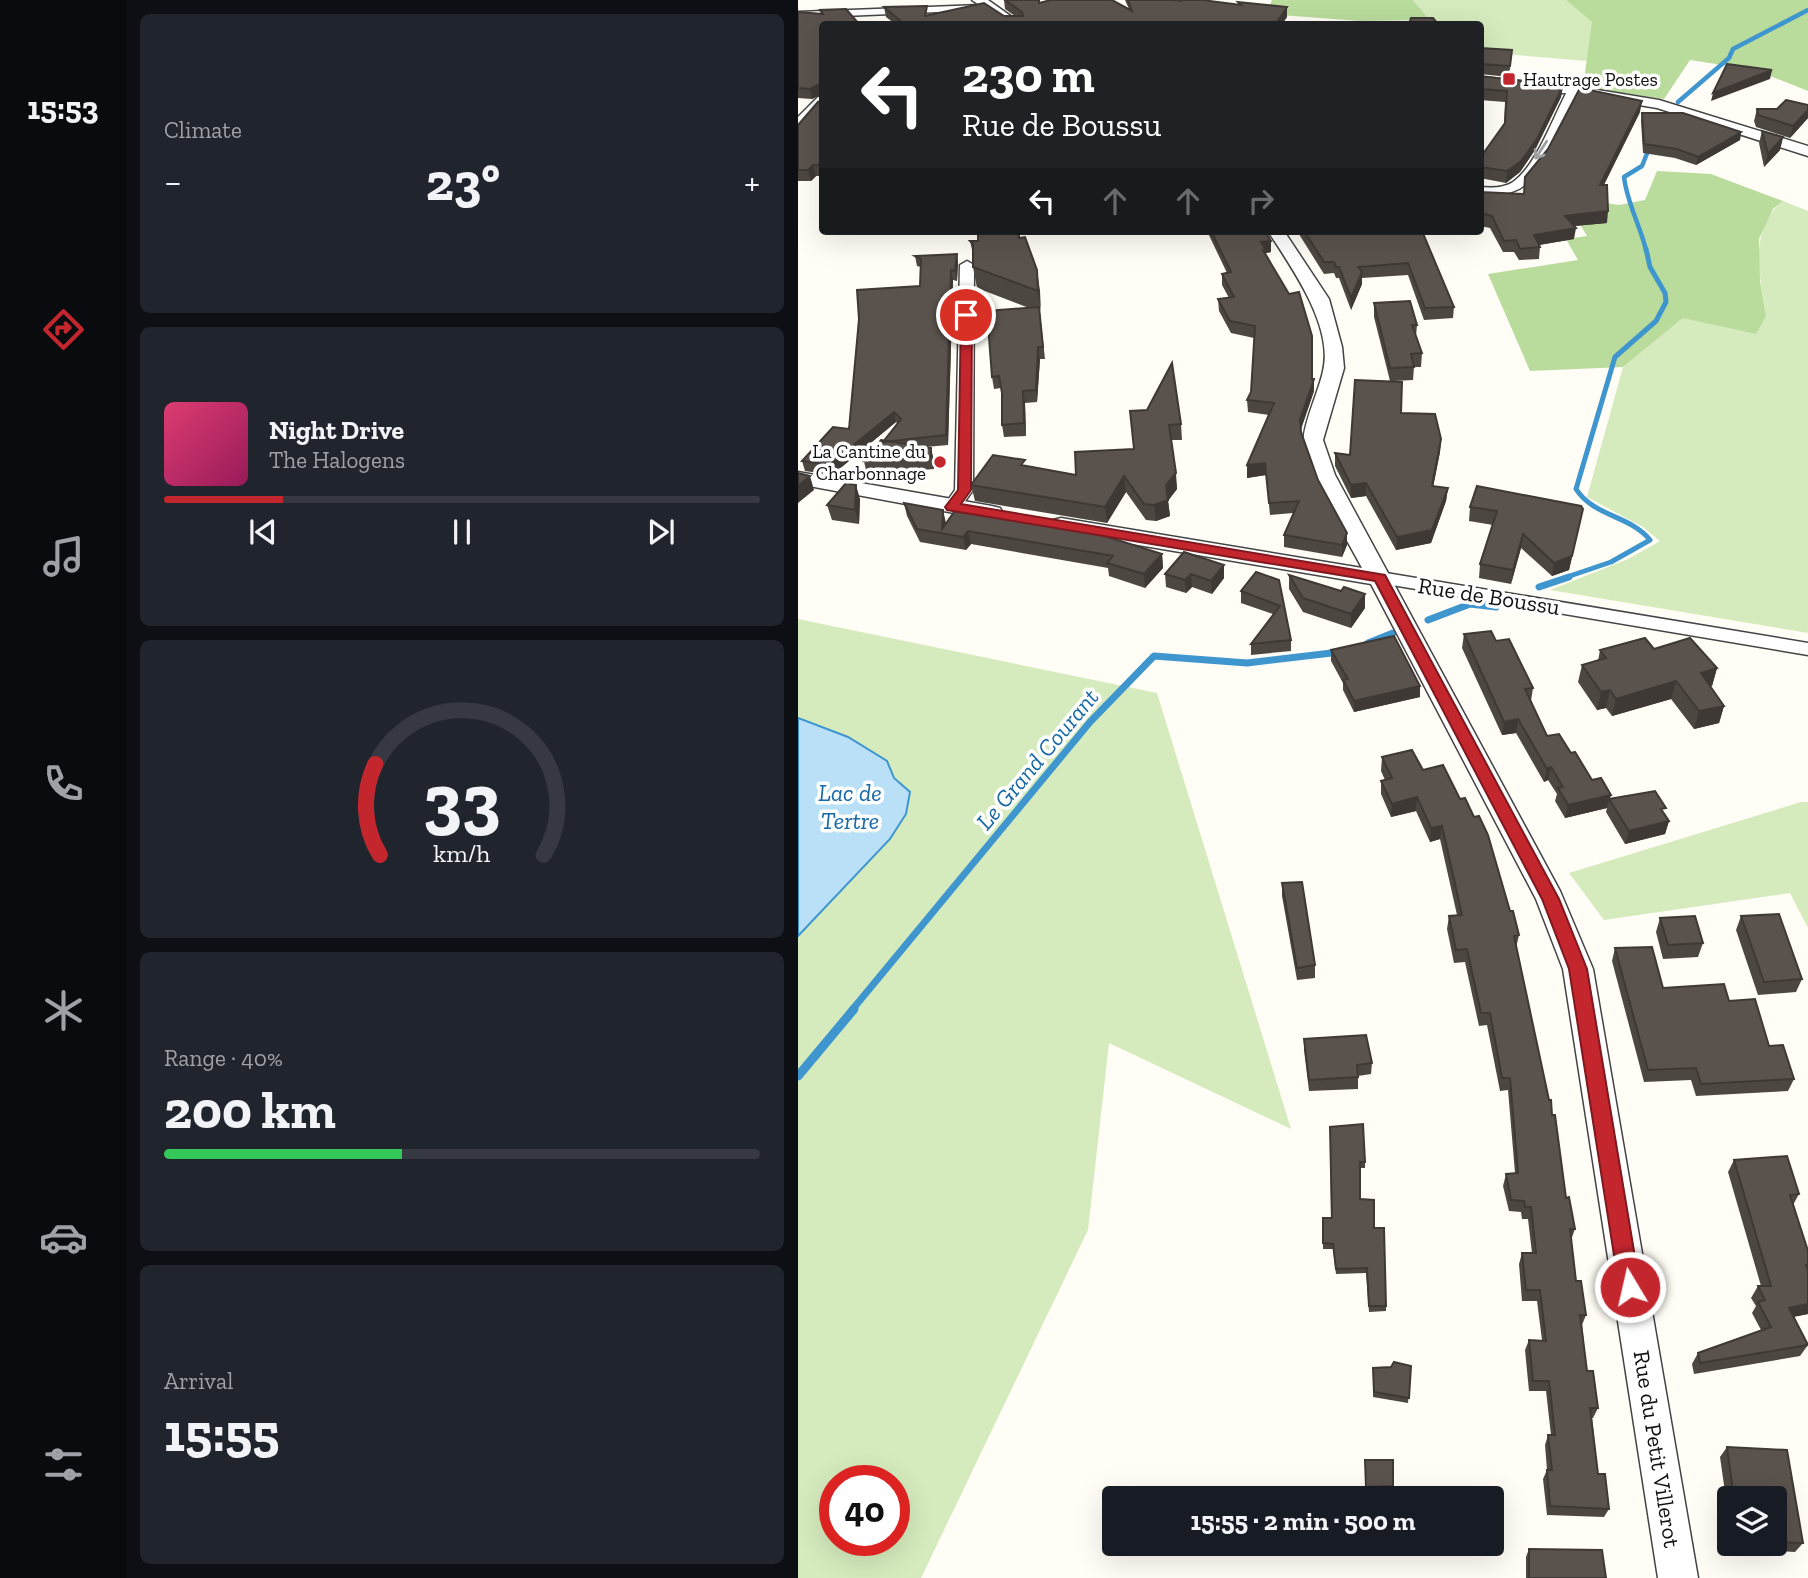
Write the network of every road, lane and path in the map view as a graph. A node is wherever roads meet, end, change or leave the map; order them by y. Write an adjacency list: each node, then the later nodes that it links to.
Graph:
1 (984, 4): 2 (street); 3 (street)
2 (798, 15)
3 (1010, 21)
4 (1484, 81): 5 (street)
5 (1573, 90): 8 (street); 9 (street, one-way to 9)
6 (819, 103): 7 (street)
7 (798, 124)
8 (1808, 151)
9 (1484, 191)
10 (1279, 235): 16 (street, Rue du Petit Villerot)
11 (967, 265): 13 (street)
12 (798, 478): 13 (street)
13 (952, 507): 14 (street)
14 (1019, 518)
15 (1045, 522): 16 (street, Rue de Boussu)
16 (1380, 578): 17 (street, Rue de Boussu); 18 (street, Rue du Petit Villerot)
17 (1808, 649)
18 (1678, 1578)

